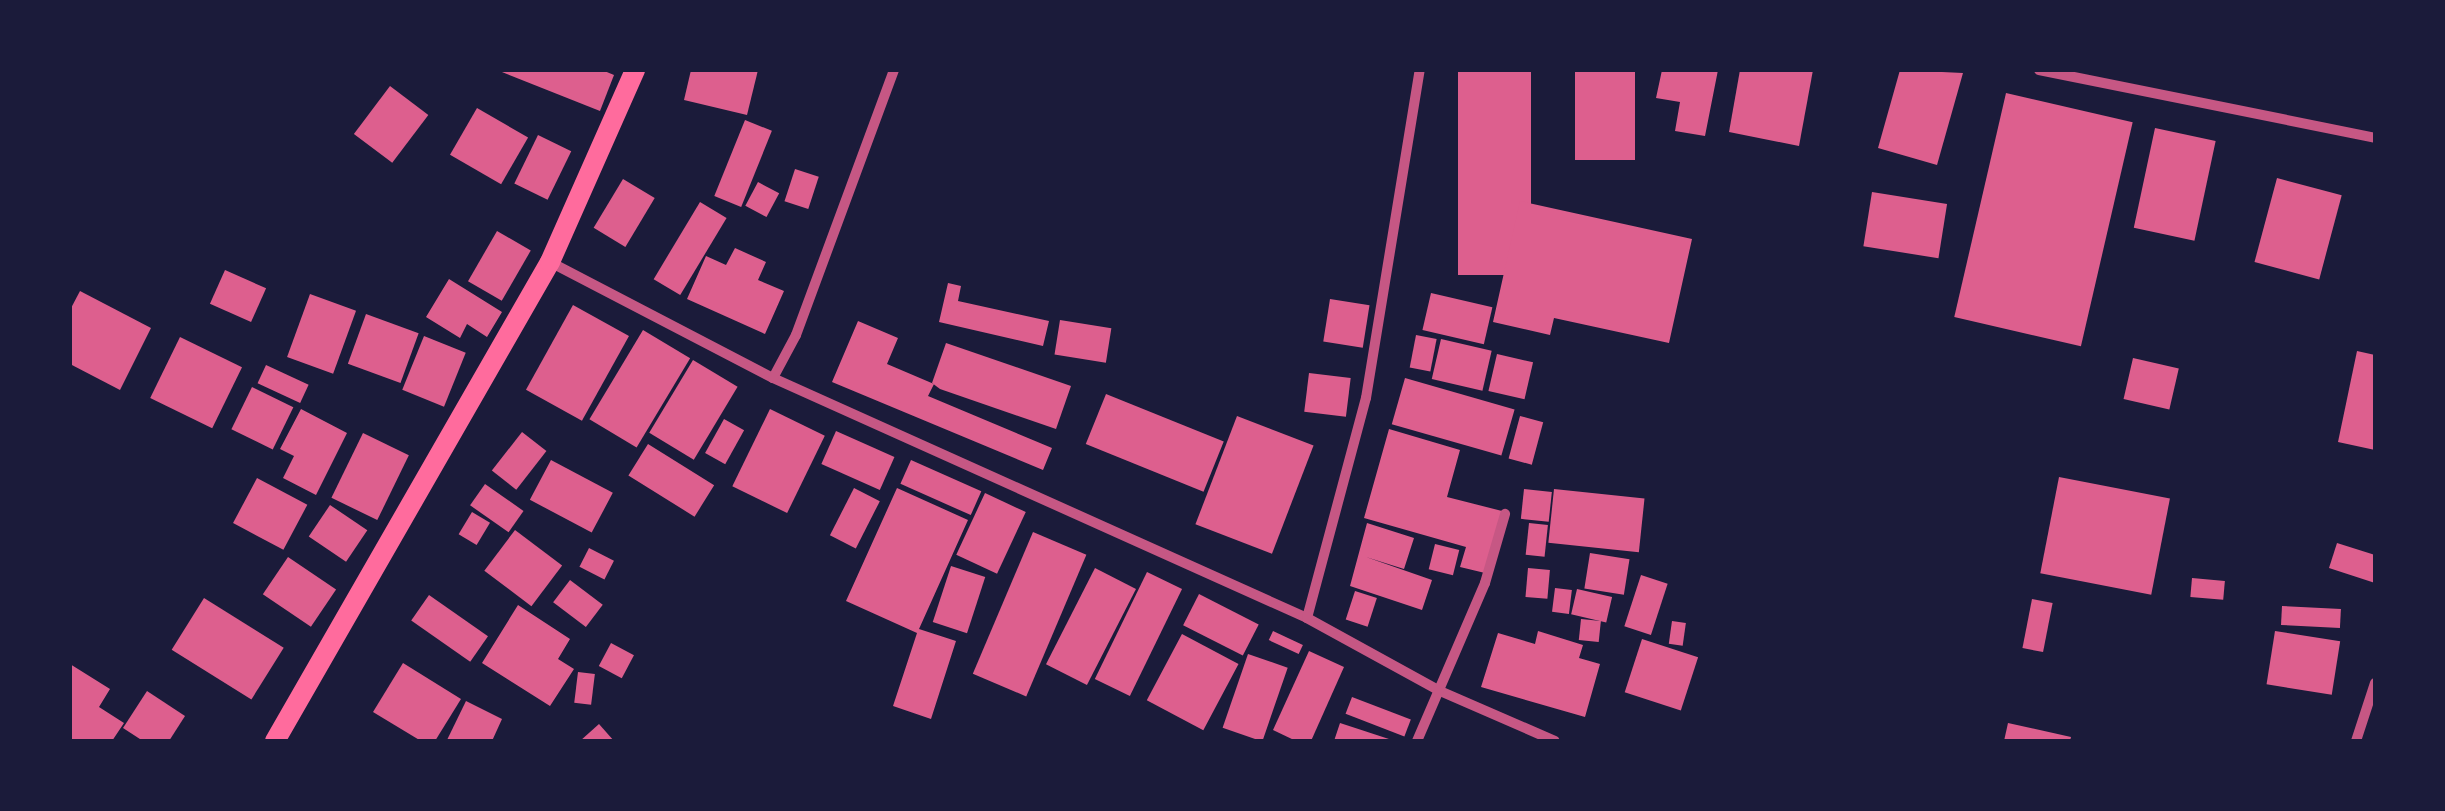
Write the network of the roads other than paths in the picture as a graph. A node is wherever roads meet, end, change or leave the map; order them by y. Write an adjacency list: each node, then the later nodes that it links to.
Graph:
1 (635, 70): 7 (main road)
2 (894, 70): 8 (street)
3 (1420, 70): 10 (street)
4 (2038, 70): 5 (street)
5 (2057, 72): 6 (street)
6 (2375, 138)
7 (550, 262): 8 (street); 13 (main road)
8 (774, 378): 10 (street)
9 (1505, 514): 12 (street)
10 (1307, 618): 12 (street)
11 (2375, 683): 16 (street)
12 (1440, 691): 14 (street); 15 (street)
13 (274, 741)
14 (1417, 741)
15 (1555, 741)
16 (2356, 741)

